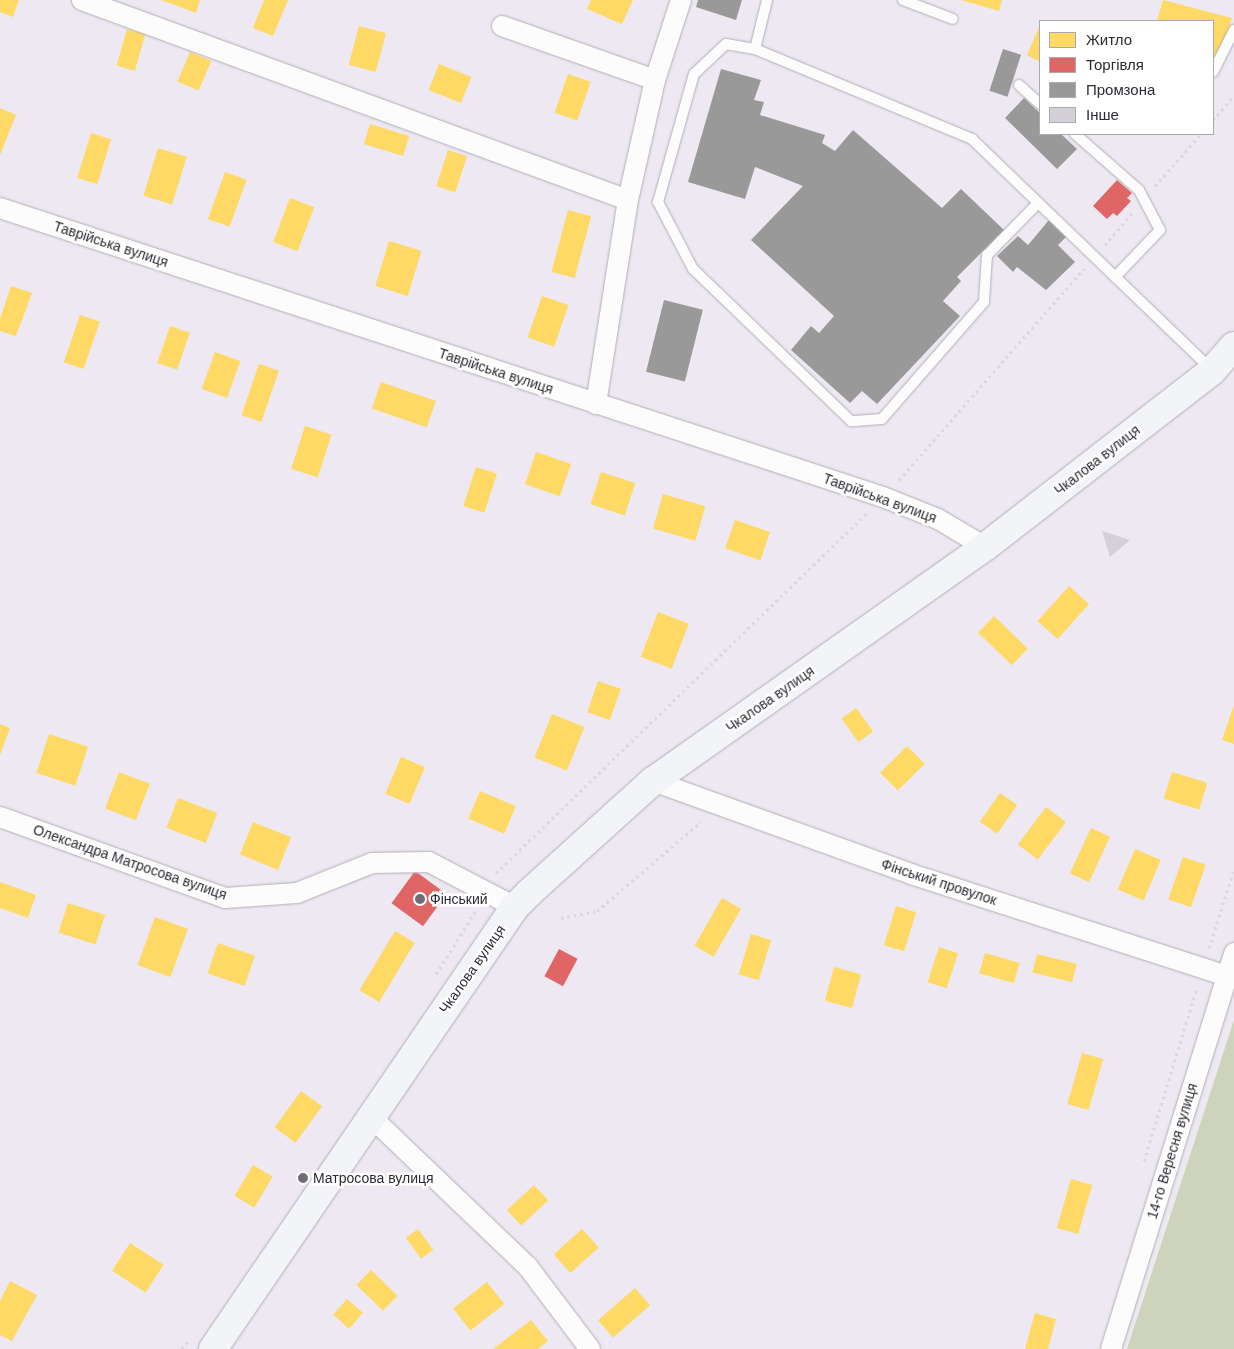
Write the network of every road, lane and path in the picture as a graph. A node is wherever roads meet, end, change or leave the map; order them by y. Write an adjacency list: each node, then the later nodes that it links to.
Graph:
1 (82, 0): 18 (street)
2 (681, 0): 10 (street)
3 (767, 0): 8 (lane)
4 (903, 0): 5 (lane)
5 (953, 19)
6 (502, 26): 10 (street)
7 (1234, 30): 9 (lane)
8 (755, 49): 19 (lane); 19 (lane)
9 (1214, 70)
10 (654, 80): 18 (street)
11 (1019, 86): 13 (lane)
12 (1234, 96): 14 (path)
13 (1039, 103)
14 (1214, 119)
15 (1075, 135): 17 (lane)
16 (1200, 135): 17 (path)
17 (1144, 199): 21 (path); 22 (lane)
18 (628, 200): 25 (street)
19 (1038, 203): 21 (lane)
20 (0, 208): 25 (street, Таврійська вулиця)
21 (1094, 257): 22 (lane); 26 (path)
22 (1115, 277): 24 (lane)
23 (1234, 346): 24 (main road, Чкалова вулиця)
24 (1212, 371): 27 (main road, Чкалова вулиця)
25 (596, 404): 26 (street, Таврійська вулиця)
26 (883, 497): 27 (street, Таврійська вулиця); 33 (path)
27 (985, 547): 28 (main road, Чкалова вулиця)
28 (653, 781): 35 (main road, Чкалова вулиця); 38 (street, Фінський провулок)
29 (0, 817): 34 (street, Олександра Матросова вулиця)
30 (709, 825): 36 (path)
31 (487, 870): 33 (path)
32 (1234, 870): 38 (path)
33 (496, 873): 34 (path)
34 (486, 894): 35 (street, Олександра Матросова вулиця); 40 (path)
35 (515, 907): 41 (main road, Чкалова вулиця)
36 (561, 918)
37 (1234, 953): 39 (street, 14-го Вересня вулиця)
38 (1203, 968): 39 (street, Фінський провулок); 42 (path)
39 (1226, 976): 45 (street, 14-го Вересня вулиця)
40 (434, 977)
41 (371, 1117): 43 (main road, Чкалова вулиця); 44 (street)
42 (1141, 1171)
43 (213, 1349)
44 (590, 1349)
45 (1111, 1349)

